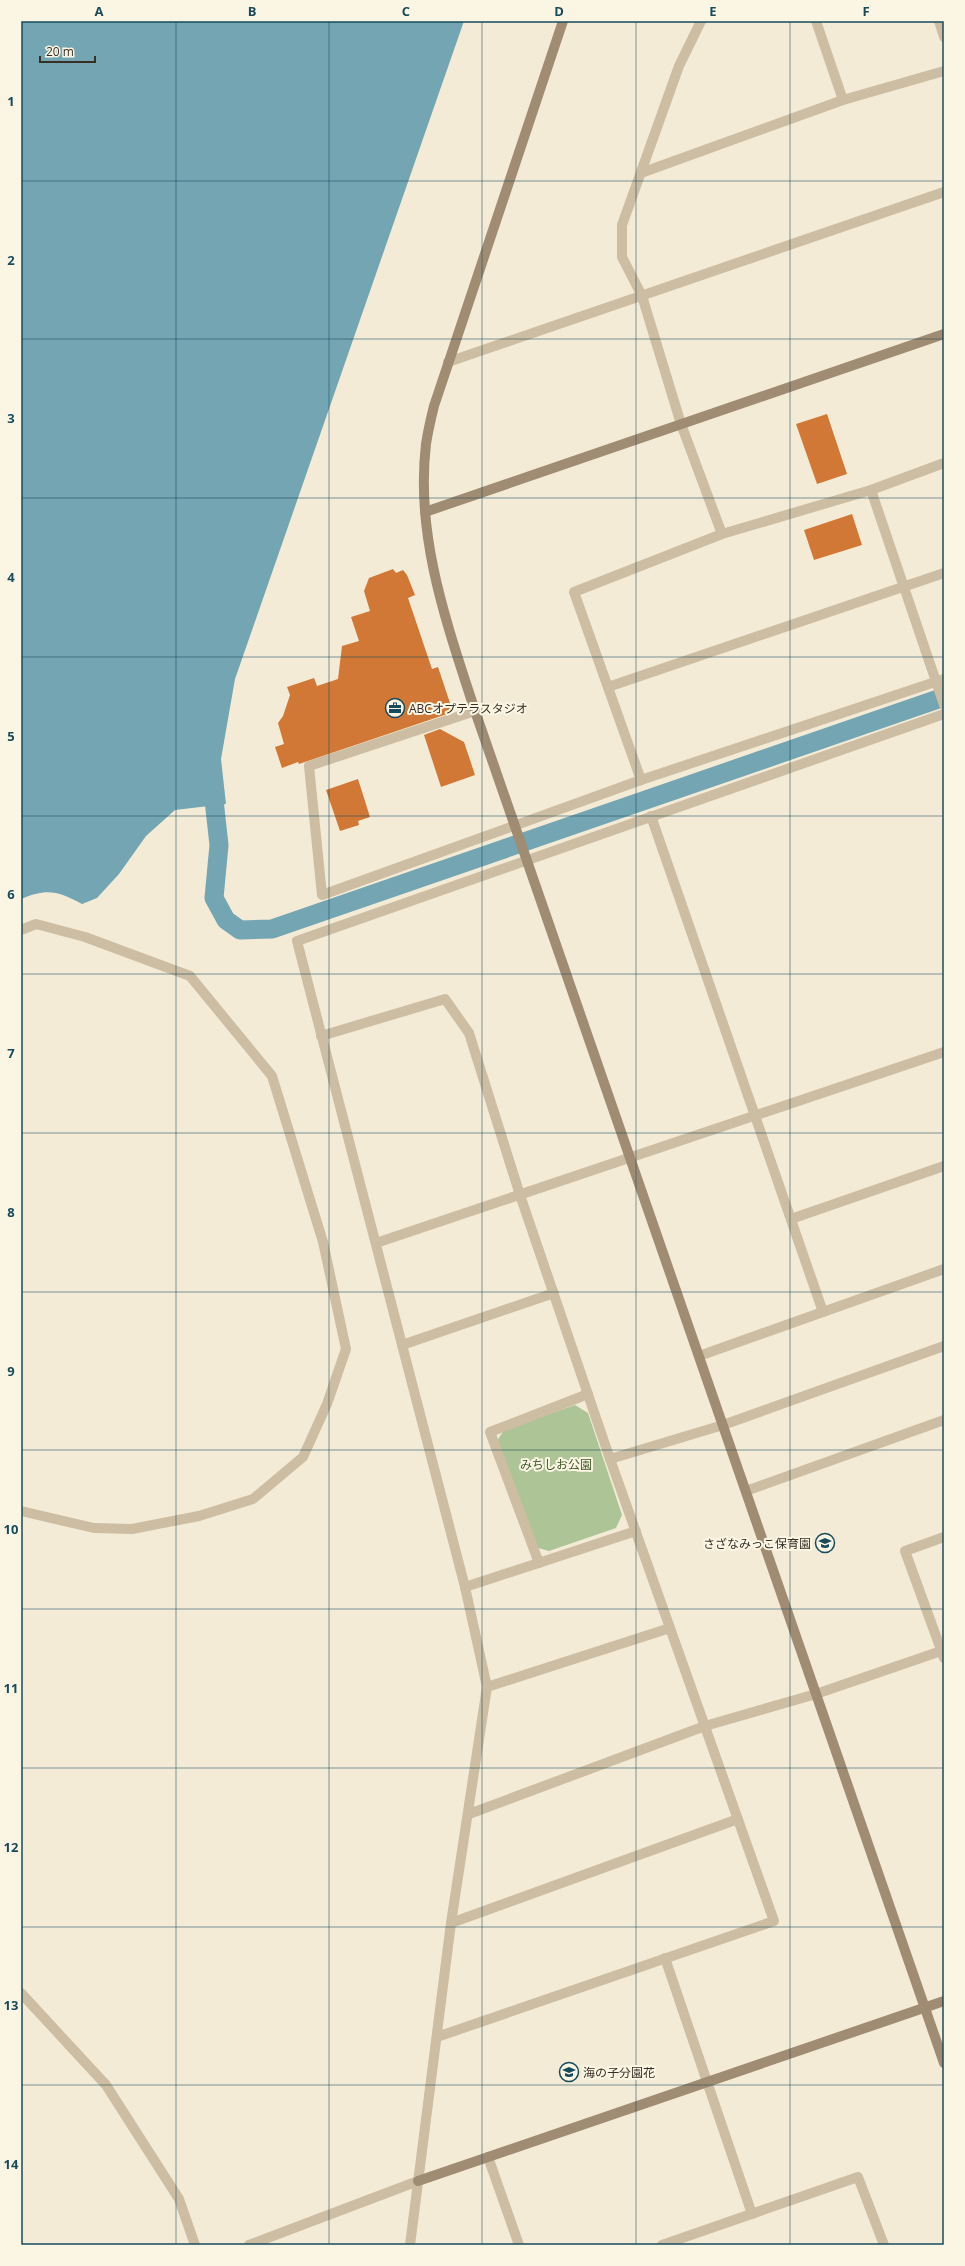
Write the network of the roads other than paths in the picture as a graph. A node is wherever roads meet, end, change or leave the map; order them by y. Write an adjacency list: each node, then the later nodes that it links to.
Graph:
1 (563, 21): 12 (street)
2 (701, 21): 8 (street)
3 (816, 21): 7 (street)
4 (939, 21): 5 (street)
5 (944, 37)
6 (944, 71): 7 (street)
7 (843, 100): 8 (street)
8 (641, 173): 10 (street)
9 (944, 192): 10 (street)
10 (642, 296): 12 (street); 13 (street)
11 (944, 334): 13 (street)
12 (448, 362): 16 (street)
13 (681, 424): 16 (street); 17 (street)
14 (944, 463): 15 (street)
15 (871, 490): 17 (street); 19 (street)
16 (425, 512): 23 (street)
17 (722, 534): 21 (street)
18 (944, 573): 19 (street)
19 (904, 586): 20 (street); 21 (street)
20 (940, 680): 22 (street); 25 (street)
21 (608, 687): 25 (street)
22 (944, 705)
23 (475, 711): 27 (street); 27 (street)
24 (944, 714): 26 (street)
25 (642, 780): 27 (street)
26 (651, 816): 28 (street); 32 (street)
27 (516, 825): 28 (street)
28 (526, 857): 30 (street); 33 (street)
29 (21, 930): 49 (street)
30 (321, 1036): 35 (street); 37 (street)
31 (944, 1052): 32 (street)
32 (754, 1116): 33 (street); 36 (street)
33 (630, 1157): 35 (street); 43 (street)
34 (944, 1166): 36 (street)
35 (520, 1195): 37 (street); 39 (street)
36 (791, 1219): 40 (street)
37 (376, 1243): 41 (street)
38 (944, 1269): 40 (street)
39 (554, 1293): 41 (street); 44 (street)
40 (823, 1312): 43 (street)
41 (402, 1346): 53 (street)
42 (944, 1346): 46 (street)
43 (699, 1356): 46 (street)
44 (588, 1394): 47 (street); 52 (street)
45 (944, 1420): 48 (street)
46 (723, 1426): 47 (street); 48 (street)
47 (610, 1460): 50 (street)
48 (746, 1491): 57 (street)
49 (21, 1511)
50 (636, 1531): 52 (street); 54 (street)
51 (944, 1537): 55 (street)
52 (539, 1563): 53 (street)
53 (465, 1587): 56 (street)
54 (670, 1628): 56 (street); 58 (street)
55 (943, 1653): 57 (street)
56 (487, 1687): 59 (street)
57 (816, 1694): 58 (street); 65 (street)
58 (705, 1726): 59 (street); 60 (street)
59 (469, 1814): 61 (street)
60 (738, 1819): 61 (street); 62 (street)
61 (451, 1922): 66 (street)
62 (664, 1958): 66 (street); 68 (street)
63 (21, 1993): 72 (street)
64 (944, 2001): 65 (street)
65 (924, 2008): 67 (street); 68 (street)
66 (437, 2037): 70 (street)
67 (944, 2063)
68 (706, 2082): 69 (street); 71 (street)
69 (488, 2157): 70 (street); 75 (street)
70 (418, 2181): 73 (street); 74 (street)
71 (752, 2214): 76 (street); 77 (street)
72 (195, 2245)
73 (250, 2245)
74 (410, 2245)
75 (519, 2245)
76 (662, 2245)
77 (884, 2245)

